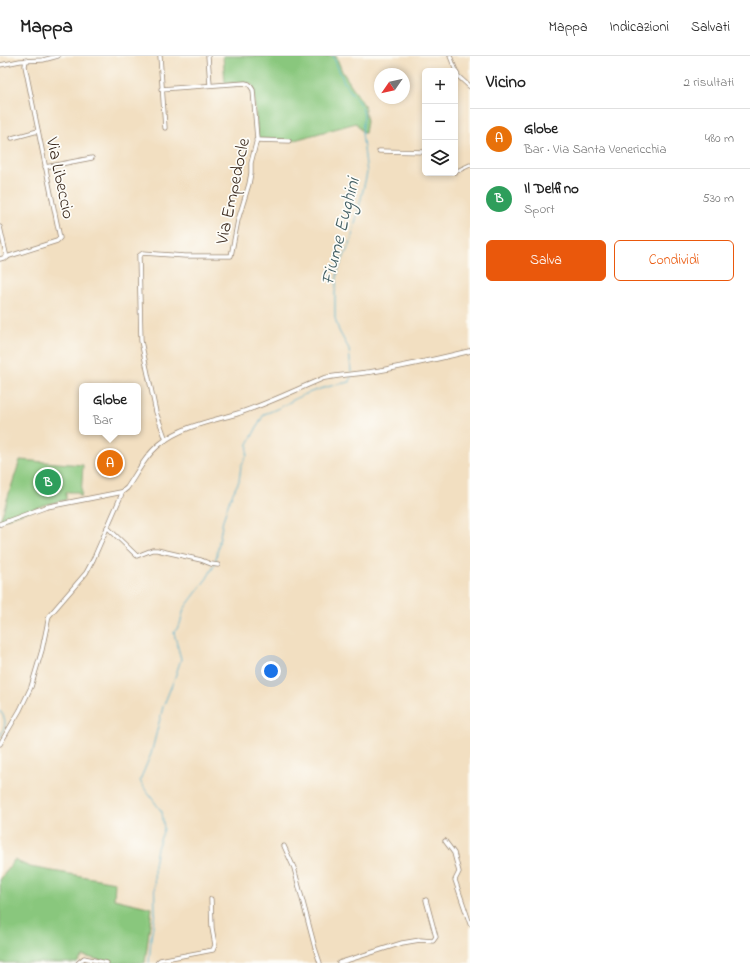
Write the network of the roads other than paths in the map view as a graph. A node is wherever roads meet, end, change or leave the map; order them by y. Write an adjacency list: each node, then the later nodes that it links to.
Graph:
1 (58, 56): 5 (street)
2 (160, 56): 9 (street)
3 (208, 56): 7 (street)
4 (452, 57): 8 (street)
5 (26, 60): 6 (street); 11 (street, Via Libeccio)
6 (0, 65)
7 (210, 85): 9 (street, Via Empedocle); 13 (street, Via Empedocle)
8 (470, 87)
9 (162, 89): 10 (street)
10 (165, 128)
11 (38, 131): 12 (street); 19 (street, Via Libeccio)
12 (12, 138)
13 (256, 140): 14 (street); 25 (street, Via Empedocle)
14 (289, 141)
15 (379, 151): 16 (street)
16 (422, 152)
17 (92, 158): 19 (street)
18 (470, 165): 20 (street)
19 (46, 167): 22 (street, Via Libeccio)
20 (458, 171)
21 (0, 227): 22 (street)
22 (7, 258): 23 (street, Via Libeccio)
23 (0, 260)
24 (470, 351): 25 (street)
25 (166, 440): 26 (street)
26 (122, 492): 27 (street); 28 (street)
27 (0, 524)
28 (107, 527): 29 (street); 30 (street)
29 (218, 565)
30 (0, 744)
31 (446, 841): 35 (street)
32 (284, 846): 39 (street)
33 (212, 899): 38 (street)
34 (426, 900): 40 (street)
35 (470, 924)
36 (78, 963): 37 (street)
37 (107, 963)
38 (157, 963)
39 (320, 963)
40 (339, 963)

